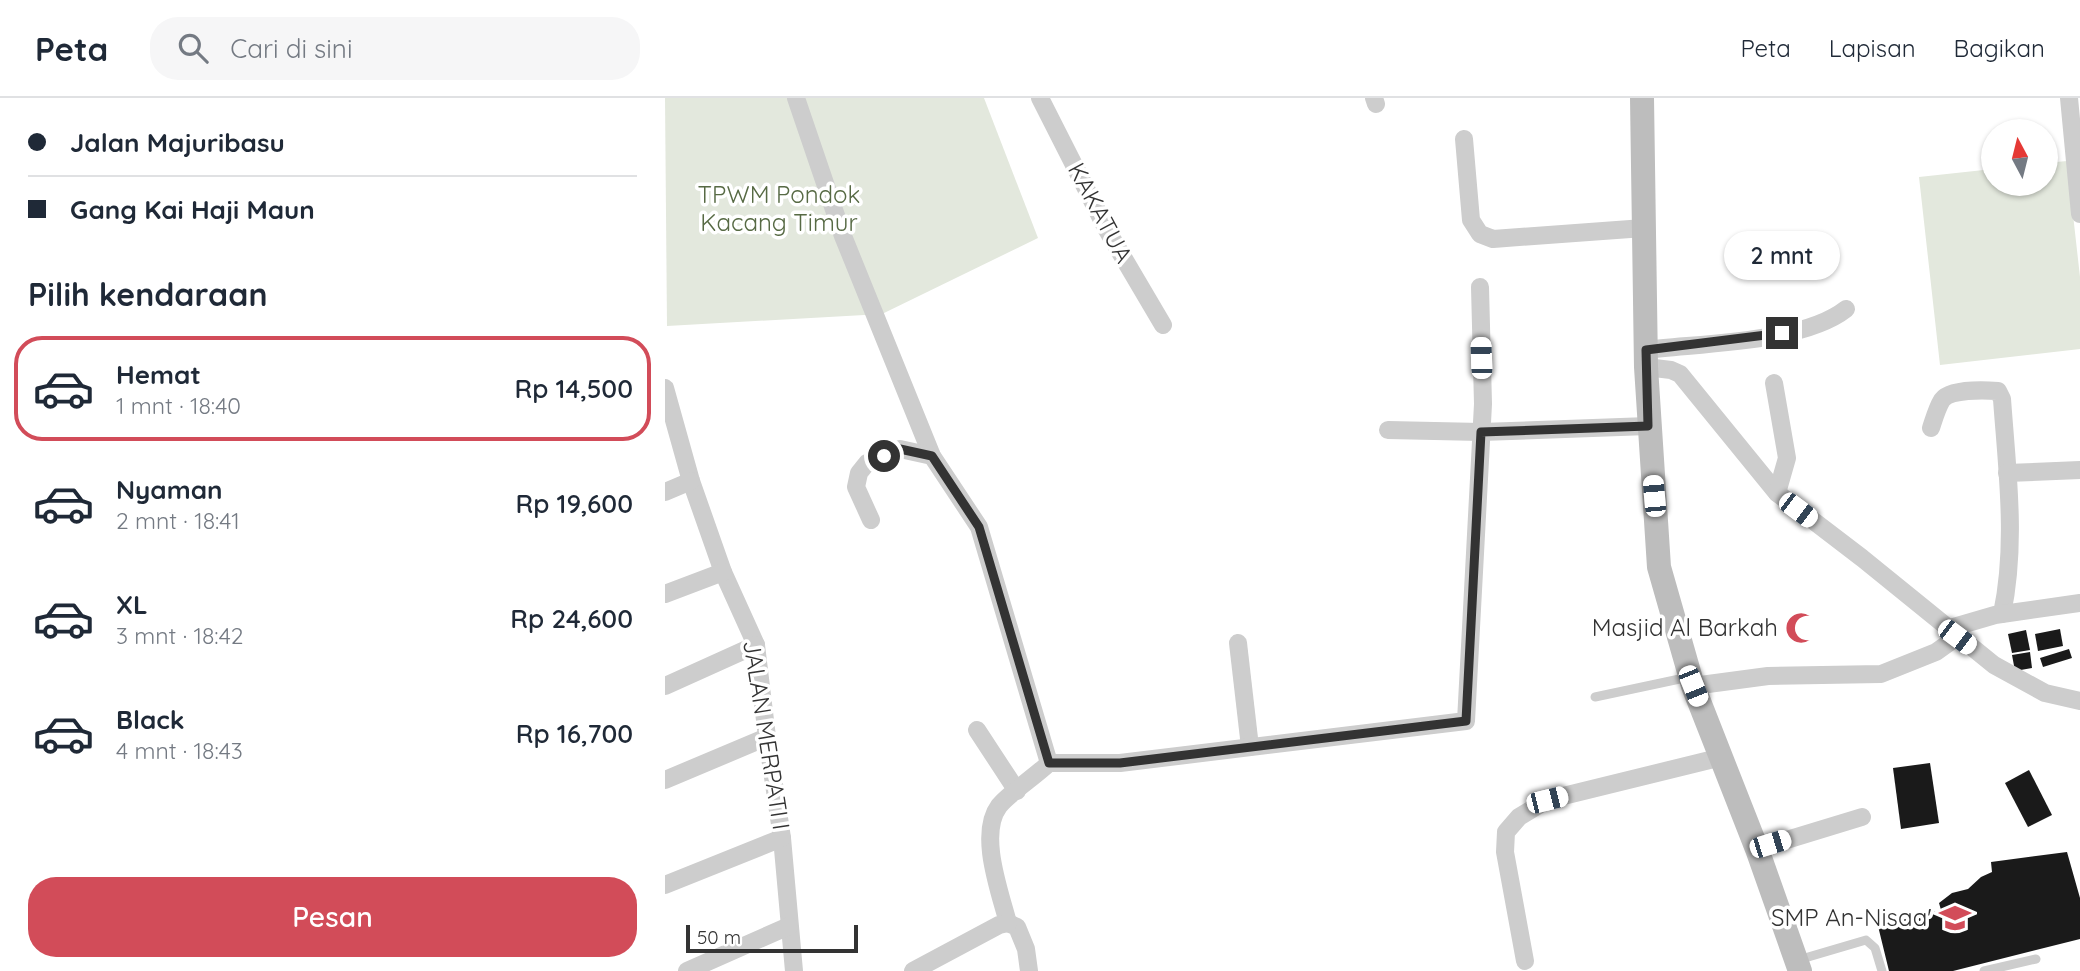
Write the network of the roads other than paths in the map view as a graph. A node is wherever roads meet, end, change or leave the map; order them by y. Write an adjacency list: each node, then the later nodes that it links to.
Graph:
1 (796, 98): 18 (street)
2 (1041, 98): 10 (street, KAKATUA)
3 (1642, 98): 7 (main road)
4 (2069, 98): 6 (street)
5 (1464, 139): 7 (street)
6 (2080, 214)
7 (1644, 228): 11 (main road)
8 (1480, 287): 17 (street)
9 (1846, 309): 11 (street)
10 (1163, 326)
11 (1646, 358): 14 (main road); 23 (street)
12 (1774, 383): 23 (street)
13 (665, 388): 21 (street, JALAN MERPATI I)
14 (1648, 426): 17 (street); 32 (main road)
15 (1931, 428): 20 (street)
16 (1388, 430): 17 (street)
17 (1481, 432): 38 (street)
18 (932, 456): 24 (street); 40 (street)
19 (2080, 470): 20 (street)
20 (2007, 472): 28 (street)
21 (691, 481): 22 (street); 25 (street, JALAN MERPATI I)
22 (665, 492)
23 (1777, 494): 29 (street)
24 (871, 520)
25 (723, 572): 26 (street); 31 (street, JALAN MERPATI I)
26 (665, 594)
27 (2080, 603): 28 (street)
28 (2002, 614): 29 (street)
29 (1952, 633): 32 (street); 35 (street)
30 (1238, 643): 38 (street)
31 (757, 645): 33 (street); 37 (street, JALAN MERPATI I)
32 (1691, 681): 34 (lane); 39 (main road)
33 (665, 686)
34 (1595, 697)
35 (2080, 701)
36 (977, 730): 42 (street)
37 (767, 737): 41 (street); 44 (street, JALAN MERPATI I)
38 (1250, 747): 40 (street)
39 (1722, 757): 45 (main road); 50 (street)
40 (1049, 763): 42 (street)
41 (665, 780)
42 (1017, 791): 47 (street)
43 (1862, 817): 45 (street)
44 (782, 838): 46 (street); 48 (street, JALAN MERPATI I)
45 (1757, 849): 51 (main road)
46 (665, 885)
47 (1008, 923): 54 (street); 55 (street)
48 (789, 926): 52 (street); 53 (street, JALAN MERPATI I)
49 (2036, 959): 57 (lane)
50 (1525, 961)
51 (1799, 966): 56 (lane)
52 (687, 971)
53 (794, 971)
54 (913, 971)
55 (1029, 971)
56 (1882, 971)
57 (1984, 971)

